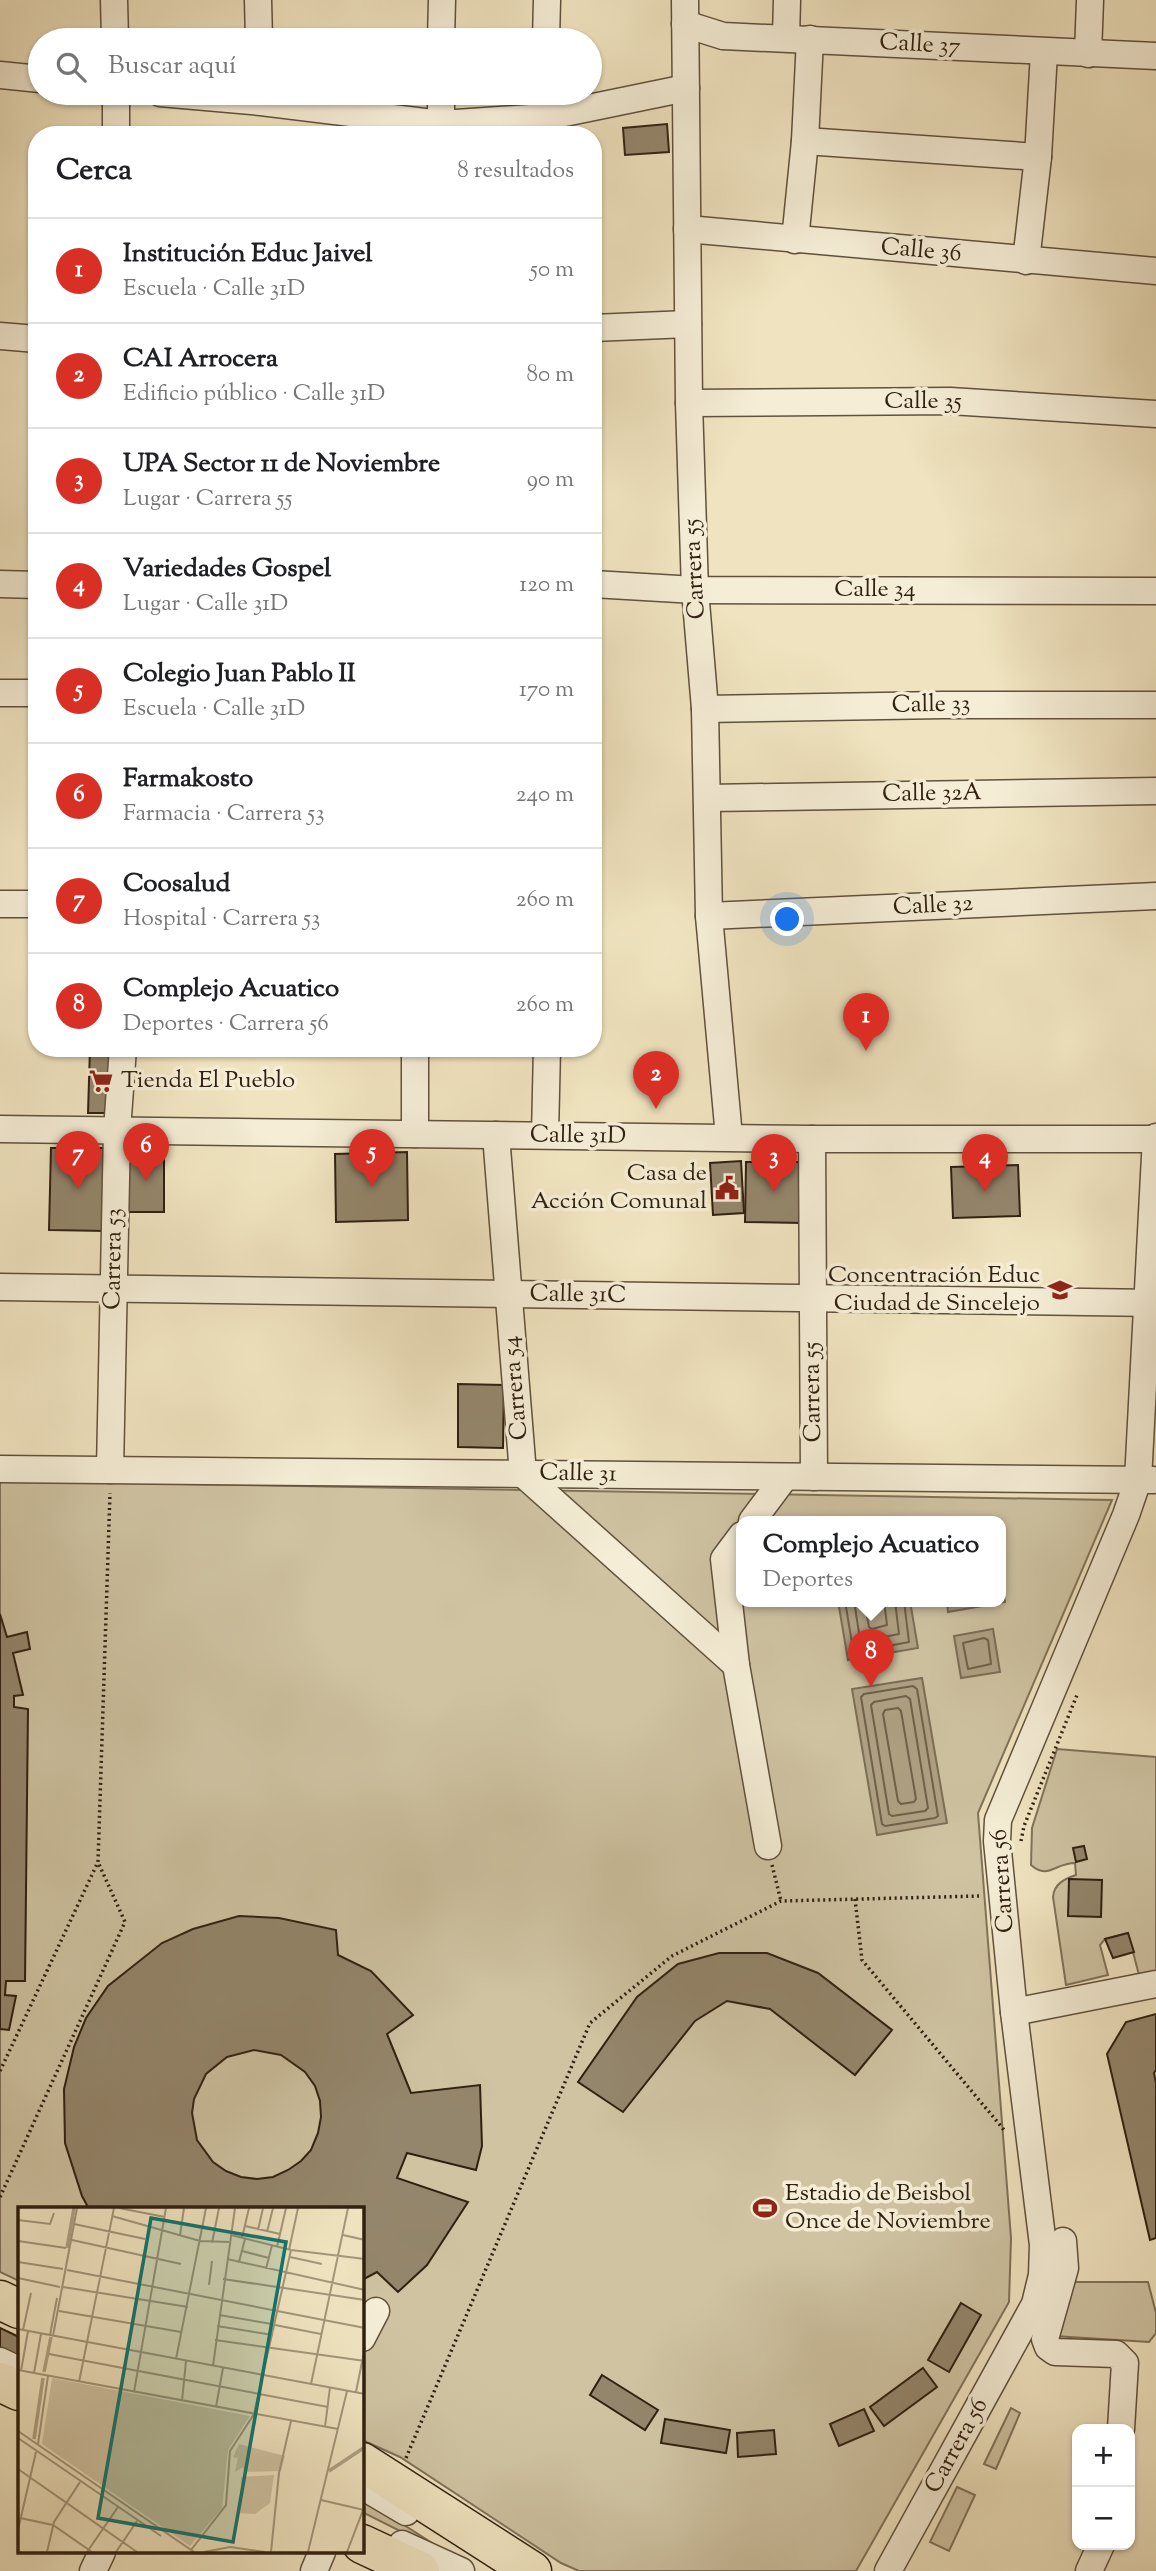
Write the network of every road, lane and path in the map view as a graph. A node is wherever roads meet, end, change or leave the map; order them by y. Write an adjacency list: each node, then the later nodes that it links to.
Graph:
1 (114, 0): 8 (street)
2 (258, 0): 9 (street)
3 (442, 0): 10 (street)
4 (547, 0): 11 (street)
5 (787, 0): 12 (street)
6 (1090, 0): 14 (street)
7 (685, 12): 12 (street, Calle 37); 18 (street, Carrera 55)
8 (115, 28)
9 (259, 28)
10 (441, 28)
11 (546, 28)
12 (798, 39): 13 (street, Calle 37); 28 (street)
13 (1044, 52): 14 (street, Calle 37); 29 (street)
14 (1088, 54): 15 (street, Calle 37)
15 (1156, 56)
16 (0, 75): 17 (street)
17 (28, 78)
18 (686, 88): 19 (street); 30 (street, Carrera 55)
19 (602, 98)
20 (116, 105): 24 (street)
21 (304, 105): 25 (street)
22 (441, 105): 26 (street)
23 (545, 105): 27 (street)
24 (116, 126)
25 (419, 126)
26 (441, 126)
27 (458, 126)
28 (805, 141): 29 (street); 31 (street)
29 (1038, 157): 32 (street)
30 (687, 229): 31 (street, Calle 36); 34 (street, Carrera 55)
31 (795, 240): 32 (street, Calle 36)
32 (1026, 261): 33 (street, Calle 36)
33 (1156, 271)
34 (688, 324): 35 (street); 38 (street, Carrera 55)
35 (602, 328)
36 (0, 336): 37 (street)
37 (28, 338)
38 (689, 403): 39 (street, Calle 35); 43 (street, Carrera 55)
39 (1156, 414)
40 (0, 584): 41 (street)
41 (28, 585)
42 (602, 585): 43 (street, Calle 34)
43 (695, 590): 44 (street, Calle 34); 48 (street, Carrera 55)
44 (1156, 591)
45 (0, 693): 46 (street)
46 (28, 693)
47 (1156, 705): 48 (street, Calle 33)
48 (705, 709): 50 (street, Carrera 55)
49 (1156, 791): 50 (street, Calle 32A)
50 (708, 797): 54 (street, Carrera 55)
51 (1156, 896): 54 (street, Calle 32)
52 (0, 904): 53 (street)
53 (28, 904)
54 (709, 916): 63 (street, Carrera 55)
55 (122, 1057): 59 (street, Carrera 53)
56 (415, 1057): 60 (street)
57 (547, 1057): 62 (street)
58 (0, 1129): 59 (street, Calle 31D)
59 (117, 1130): 60 (street, Calle 31D); 68 (street, Carrera 53)
60 (415, 1134): 61 (street, Calle 31D)
61 (496, 1135): 62 (street, Calle 31D); 69 (street, Carrera 54)
62 (545, 1135): 63 (street, Calle 31D)
63 (729, 1138): 65 (street, Calle 31D)
64 (1156, 1138): 65 (street, Calle 31D); 66 (street, Carrera 56)
65 (812, 1139): 70 (street, Carrera 55)
66 (1154, 1194): 71 (street, Carrera 56)
67 (0, 1287): 68 (street, Calle 31C)
68 (114, 1289): 69 (street, Calle 31C); 73 (street, Carrera 53)
69 (508, 1294): 70 (street, Calle 31C); 74 (street, Carrera 54)
70 (812, 1299): 71 (street, Calle 31C); 76 (street, Carrera 55)
71 (1151, 1303): 77 (street, Carrera 56)
72 (0, 1469): 73 (street, Calle 31)
73 (110, 1470): 74 (street, Calle 31); 84 (path)
74 (523, 1474): 75 (street, Calle 31); 80 (street)
75 (785, 1476): 76 (street, Calle 31); 78 (street)
76 (814, 1477): 77 (street, Calle 31)
77 (1147, 1480): 89 (street, Carrera 56)
78 (756, 1516)
79 (736, 1542): 80 (street)
80 (736, 1665): 82 (street)
81 (1080, 1689): 83 (path)
82 (768, 1846): 87 (path)
83 (1020, 1852)
84 (98, 1862): 90 (path); 92 (path)
85 (985, 1895): 86 (path)
86 (855, 1899): 87 (path); 91 (path)
87 (780, 1901): 106 (path)
88 (1156, 1984): 89 (street)
89 (1014, 2012): 119 (street, Carrera 56)
90 (0, 2071)
91 (1013, 2140)
92 (0, 2197)
93 (1063, 2241): 104 (street)
94 (0, 2300): 95 (highway)
95 (18, 2309)
96 (376, 2311): 99 (street)
97 (0, 2318): 98 (street)
98 (18, 2327)
99 (364, 2334)
100 (0, 2361): 101 (street)
101 (18, 2370)
102 (0, 2382): 103 (highway)
103 (18, 2390)
104 (1121, 2424)
105 (364, 2463): 118 (highway)
106 (402, 2469)
107 (364, 2487): 117 (street)
108 (364, 2527): 116 (street)
109 (364, 2545): 115 (highway)
110 (1099, 2550): 120 (street)
111 (101, 2554): 113 (street)
112 (322, 2554): 114 (street)
113 (93, 2571)
114 (314, 2571)
115 (420, 2571)
116 (461, 2571)
117 (503, 2571)
118 (532, 2571)
119 (888, 2571)
120 (1089, 2571)

